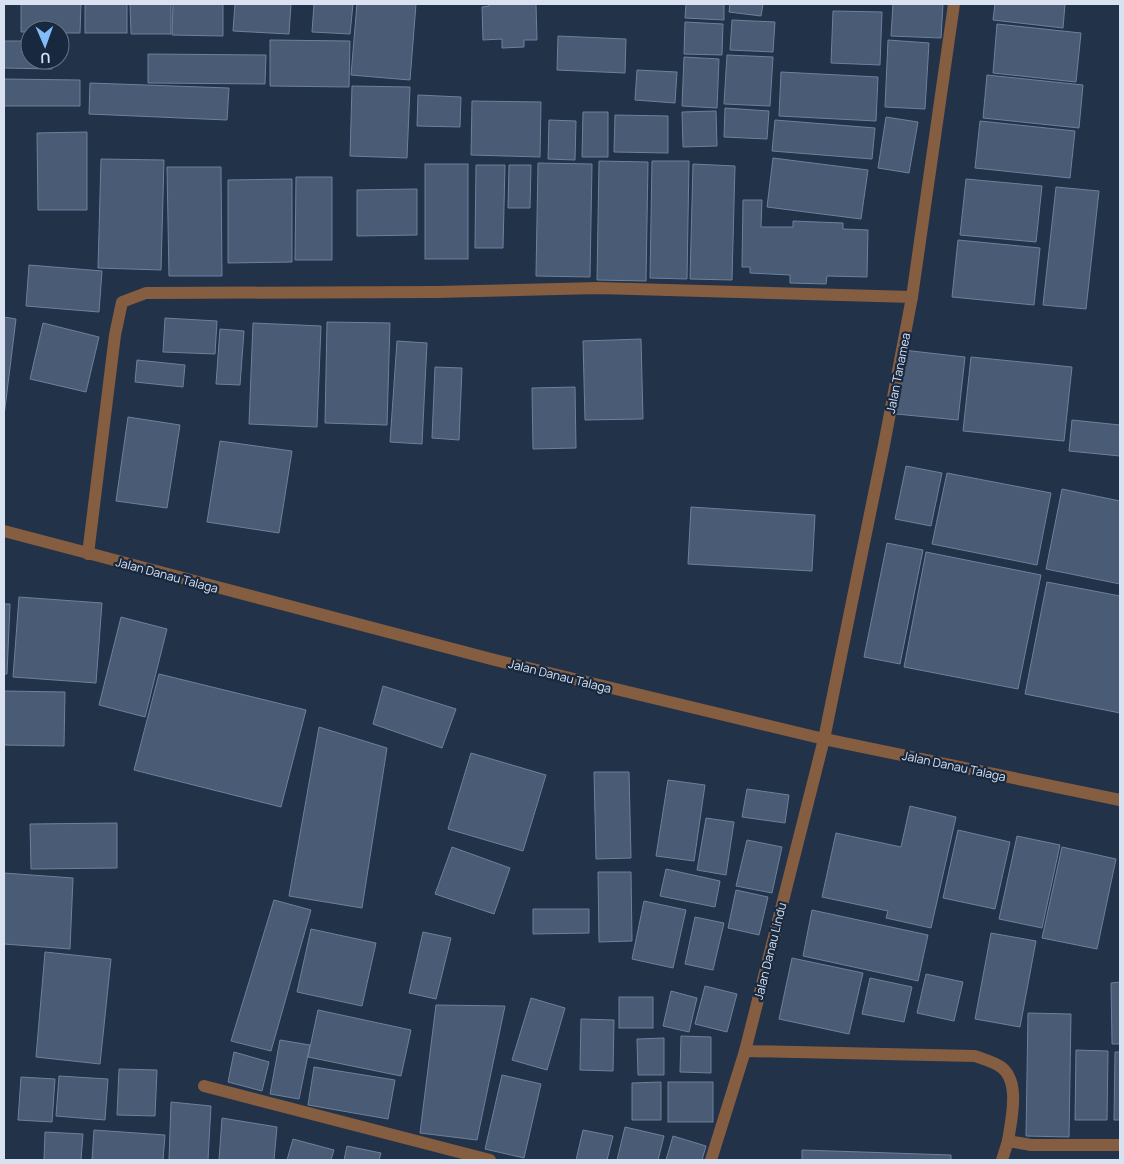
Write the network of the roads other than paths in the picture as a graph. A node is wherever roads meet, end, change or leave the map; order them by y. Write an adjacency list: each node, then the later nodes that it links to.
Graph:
1 (954, 4): 2 (street, Jalan Tanamea)
2 (912, 297): 4 (street); 5 (street, Jalan Tanamea)
3 (4, 531): 4 (street, Jalan Danau Talaga)
4 (88, 554): 5 (street, Jalan Danau Talaga)
5 (824, 739): 6 (street, Jalan Danau Talaga); 7 (street, Jalan Danau Lindu)
6 (1120, 800)
7 (745, 1051): 9 (street); 12 (street, Jalan Danau Lindu)
8 (204, 1086): 11 (street)
9 (1008, 1141): 10 (street); 13 (street)
10 (1120, 1145)
11 (490, 1160)
12 (711, 1160)
13 (1002, 1160)

